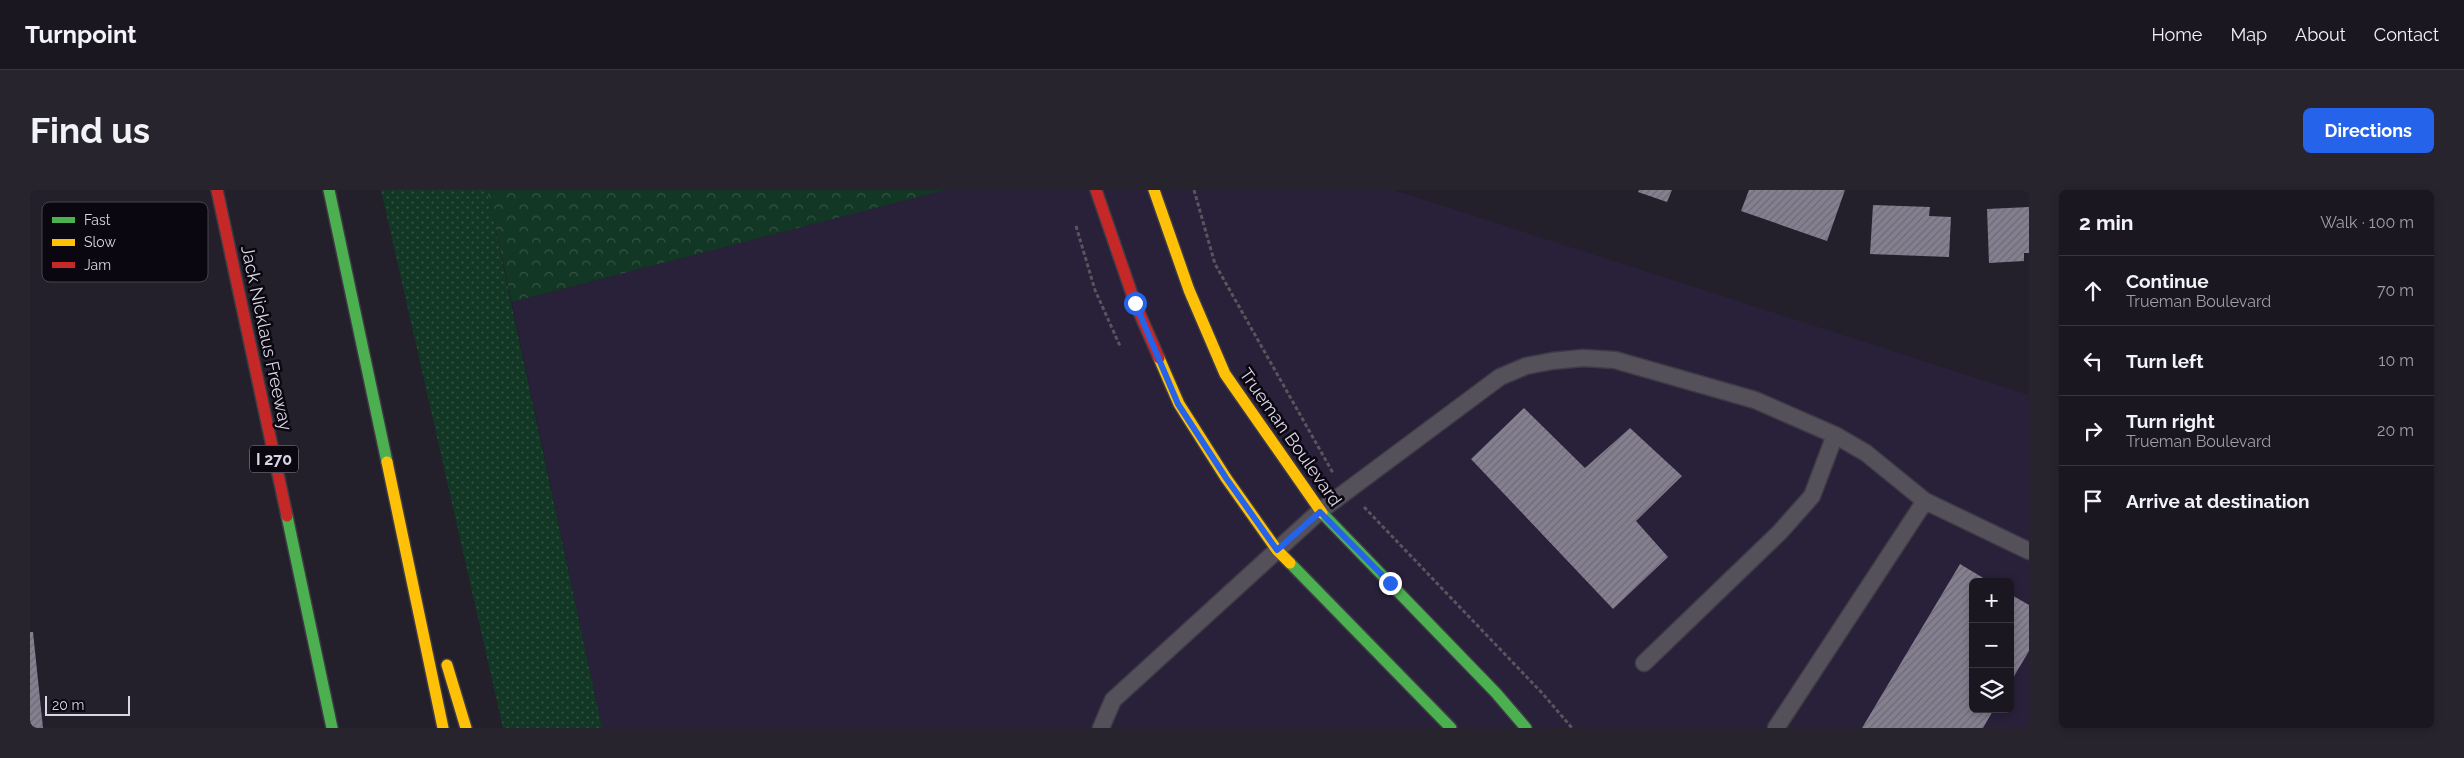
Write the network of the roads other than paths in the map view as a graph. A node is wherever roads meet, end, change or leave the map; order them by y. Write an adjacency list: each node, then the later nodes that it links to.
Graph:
1 (217, 190): 14 (main road, Jack Nicklaus Freeway / I 270)
2 (329, 190): 6 (main road)
3 (1096, 190): 9 (main road)
4 (1154, 190): 8 (main road, Trueman Boulevard)
5 (1835, 436): 7 (lane); 8 (lane); 13 (lane)
6 (390, 478): 11 (main road); 15 (main road)
7 (1924, 501): 10 (lane); 20 (lane)
8 (1320, 512): 9 (lane); 19 (main road, Trueman Boulevard)
9 (1277, 550): 17 (lane); 18 (main road)
10 (2029, 551)
11 (432, 617)
12 (443, 654): 16 (main road)
13 (1644, 664)
14 (332, 728)
15 (444, 728)
16 (466, 728)
17 (1101, 728)
18 (1451, 728)
19 (1526, 728)
20 (1776, 728)

